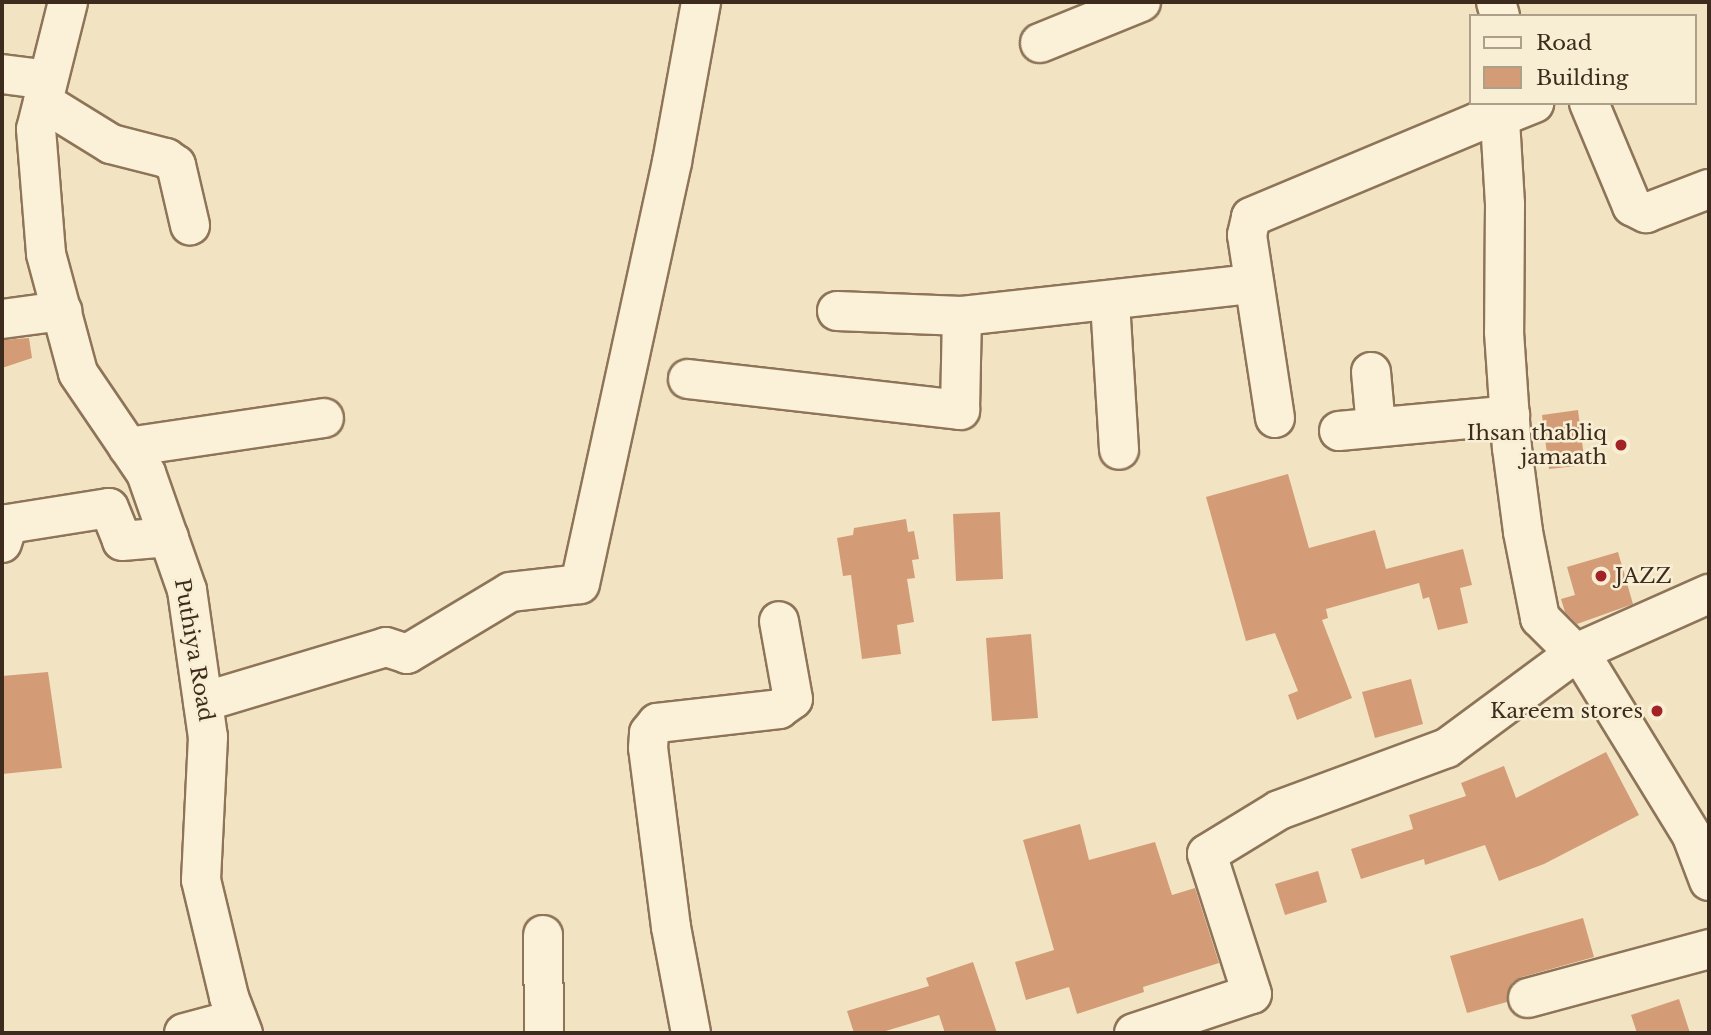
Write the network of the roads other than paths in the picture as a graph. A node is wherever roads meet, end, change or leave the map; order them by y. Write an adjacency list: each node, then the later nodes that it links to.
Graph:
1 (68, 2): 6 (street, Puthiya Road)
2 (701, 2): 31 (street)
3 (1141, 2): 4 (street)
4 (1040, 43)
5 (2, 74): 6 (street)
6 (46, 91): 10 (street); 13 (street, Puthiya Road)
7 (1590, 105): 9 (street)
8 (1511, 108): 11 (street); 19 (street)
9 (1709, 189)
10 (190, 225)
11 (1254, 284): 12 (street); 21 (street)
12 (1110, 302): 15 (street); 25 (street)
13 (61, 311): 16 (street); 24 (street, Puthiya Road)
14 (837, 311): 15 (street)
15 (962, 316): 18 (street)
16 (2, 320)
17 (1371, 372): 22 (street)
18 (688, 379)
19 (1510, 415): 22 (street); 30 (street)
20 (324, 418): 24 (street)
21 (1275, 418)
22 (1376, 427): 23 (street)
23 (1339, 430)
24 (128, 447): 26 (street, Puthiya Road)
25 (1119, 450)
26 (169, 537): 27 (street); 31 (street, Puthiya Road)
27 (2, 543)
28 (1709, 594): 30 (street)
29 (779, 621): 39 (street)
30 (1574, 654): 32 (street); 40 (street)
31 (203, 702): 36 (street, Puthiya Road)
32 (1709, 881)
33 (543, 935): 38 (street)
34 (1709, 949): 35 (street)
35 (1528, 998)
36 (240, 1026): 37 (street)
37 (184, 1033)
38 (544, 1033)
39 (691, 1033)
40 (1134, 1033)

